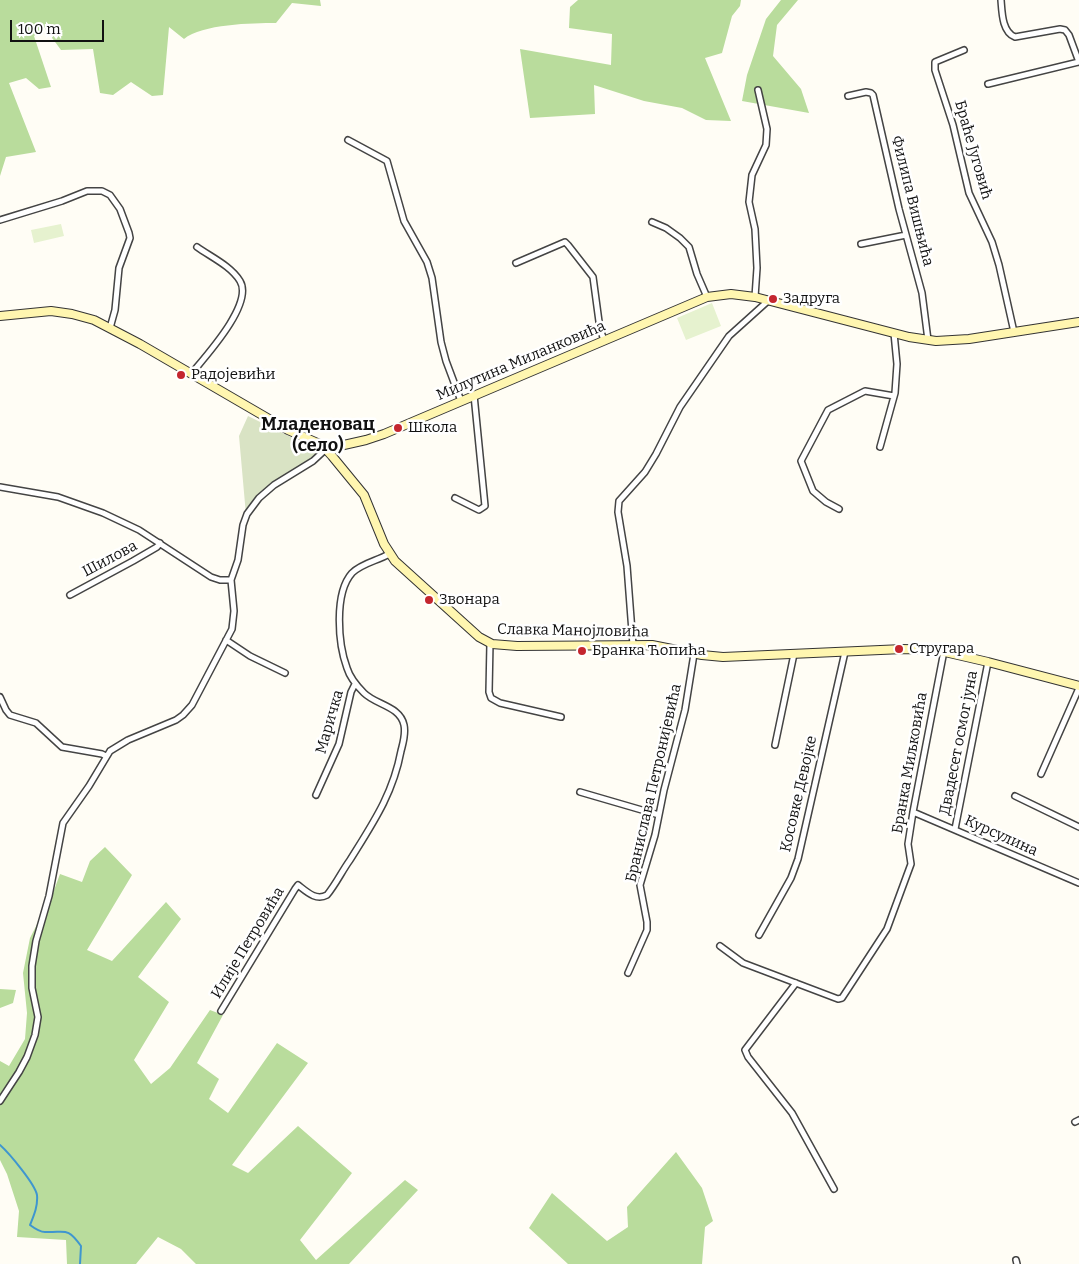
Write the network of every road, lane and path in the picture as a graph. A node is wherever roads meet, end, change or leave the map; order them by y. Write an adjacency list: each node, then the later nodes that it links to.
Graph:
1 (1001, 0): 3 (street)
2 (964, 50): 20 (street, Браће Југовић)
3 (1079, 62): 4 (street)
4 (988, 84)
5 (758, 90): 15 (street)
6 (848, 96): 10 (street, Филипа Вишњића)
7 (348, 140): 27 (street)
8 (0, 220): 19 (street)
9 (652, 222): 14 (street)
10 (906, 235): 11 (street); 23 (street, Филипа Вишњића)
11 (862, 244)
12 (197, 247): 24 (street)
13 (516, 263): 22 (street)
14 (707, 297): 15 (main road, Милутина Миланковића); 22 (main road, Милутина Миланковића)
15 (755, 297): 16 (main road, Милутина Миланковића)
16 (770, 300): 21 (main road, Милутина Миланковића); 39 (street)
17 (0, 316): 19 (main road)
18 (1079, 322): 20 (main road, Милутина Миланковића)
19 (110, 328): 24 (main road)
20 (1014, 332): 23 (main road, Милутина Миланковића)
21 (894, 333): 23 (main road, Милутина Миланковића); 26 (street)
22 (604, 340): 25 (main road, Милутина Миланковића)
23 (928, 340)
24 (191, 374): 29 (main road)
25 (474, 396): 27 (main road, Милутина Миланковића); 31 (street)
26 (894, 396): 28 (street); 32 (street)
27 (461, 401): 29 (main road, Милутина Миланковића)
28 (880, 447)
29 (326, 449): 34 (main road, Славка Манојловића); 35 (street)
30 (0, 487): 33 (street)
31 (455, 498)
32 (839, 509)
33 (160, 543): 35 (street); 36 (street, Шилова)
34 (389, 554): 38 (main road, Славка Манојловића); 46 (street, Илије Петровића)
35 (230, 580): 37 (street)
36 (70, 595)
37 (226, 640): 45 (street); 51 (street)
38 (490, 643): 39 (main road, Славка Манојловића); 49 (street)
39 (633, 645): 42 (main road, Славка Манојловића)
40 (944, 651): 41 (main road, Славка Манојловића); 44 (main road, Славка Манојловића); 56 (street, Бранка Миљковића)
41 (845, 652): 43 (main road, Славка Манојловића); 61 (street, Косовке Девојке)
42 (694, 654): 43 (main road, Славка Манојловића); 57 (street, Бранислава Петронијевића)
43 (794, 654): 50 (street)
44 (988, 662): 47 (main road, Славка Манојловића); 59 (street, Двадесет осмог јуна)
45 (285, 674)
46 (355, 684): 54 (street, Маричка); 65 (street, Илије Петровића)
47 (1079, 687): 52 (street)
48 (0, 698): 51 (street)
49 (561, 717)
50 (775, 745)
51 (106, 756): 66 (street)
52 (1041, 774)
53 (580, 792): 57 (street)
54 (316, 795)
55 (1015, 796): 58 (street)
56 (913, 812): 59 (street, Курсулина); 64 (street, Бранка Миљковића)
57 (659, 815): 63 (street, Бранислава Петронијевића)
58 (1079, 827)
59 (955, 829): 60 (street, Курсулина)
60 (1079, 883)
61 (759, 935)
62 (720, 946): 64 (street, Бранка Миљковића)
63 (628, 973)
64 (796, 984): 67 (street)
65 (221, 1011)
66 (0, 1101)
67 (834, 1189)

